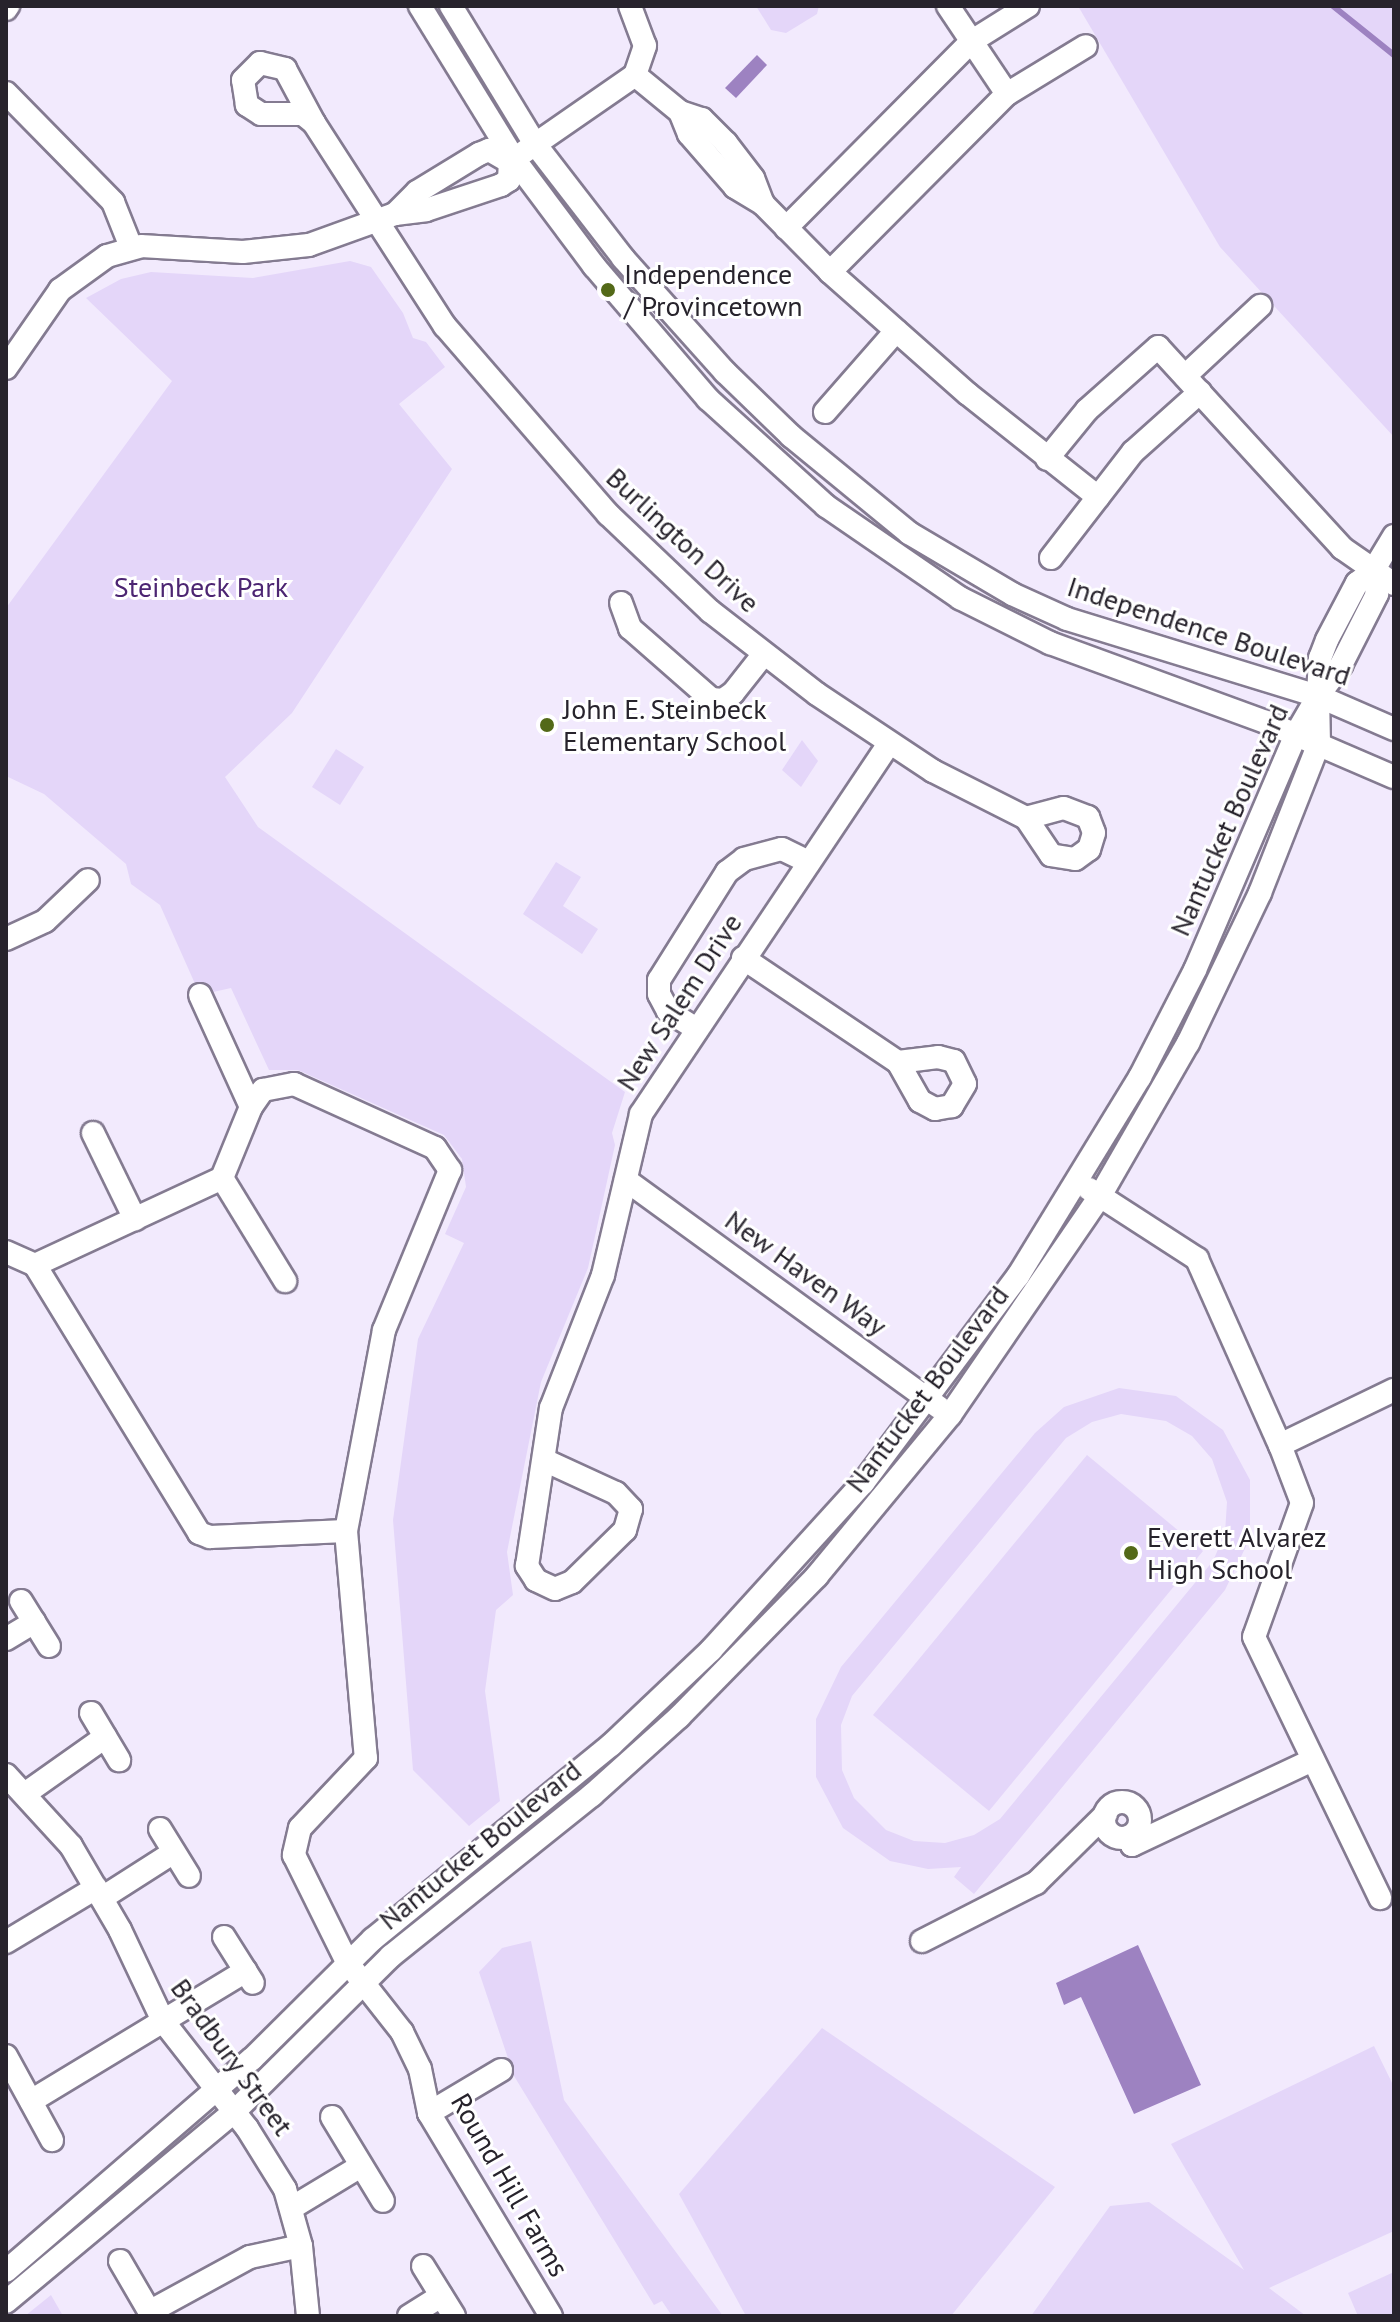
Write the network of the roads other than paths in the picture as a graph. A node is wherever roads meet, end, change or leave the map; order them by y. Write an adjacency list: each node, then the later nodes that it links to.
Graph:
1 (420, 6): 13 (street)
2 (451, 6): 12 (street, Independence Boulevard)
3 (630, 6): 8 (street)
4 (948, 6): 6 (street)
5 (1028, 6): 6 (street)
6 (972, 41): 10 (street); 15 (street)
7 (1086, 46): 10 (street)
8 (635, 75): 12 (street); 15 (street)
9 (6, 93): 16 (street)
10 (1007, 94): 17 (street)
11 (314, 123): 14 (street, Burlington Drive)
12 (535, 144): 13 (street); 31 (street, Independence Boulevard)
13 (512, 160): 14 (street); 14 (street); 33 (street)
14 (385, 218): 16 (street); 30 (street, Burlington Drive)
15 (786, 228): 17 (street)
16 (131, 247): 20 (street)
17 (830, 272): 19 (street)
18 (1260, 306): 21 (street)
19 (896, 331): 22 (street); 23 (street)
20 (6, 368)
21 (1193, 384): 23 (street); 24 (street); 27 (street)
22 (825, 412)
23 (1047, 459): 24 (street)
24 (1098, 497): 26 (street)
25 (1394, 536): 27 (street)
26 (1051, 558)
27 (1373, 571): 28 (street); 31 (street)
28 (1394, 584)
29 (621, 603): 30 (street)
30 (763, 655): 35 (street, Burlington Drive)
31 (1318, 696): 32 (street, Independence Boulevard); 33 (street, Nantucket Boulevard); 34 (street, Nantucket Boulevard)
32 (1394, 729)
33 (1296, 734): 34 (street); 49 (street, Nantucket Boulevard)
34 (1319, 743): 36 (street); 50 (street, Nantucket Boulevard)
35 (889, 744): 37 (street, Burlington Drive); 38 (street, New Salem Drive)
36 (1394, 777)
37 (1026, 818)
38 (809, 862): 41 (street, New Salem Drive); 43 (street)
39 (88, 880): 40 (street)
40 (6, 939)
41 (743, 958): 43 (street, New Salem Drive); 44 (street)
42 (200, 995): 45 (street)
43 (695, 1028): 48 (street, New Salem Drive)
44 (898, 1062)
45 (251, 1107): 47 (street); 60 (street)
46 (93, 1133): 51 (street)
47 (222, 1178): 51 (street); 54 (street)
48 (626, 1180): 56 (street, New Haven Way); 59 (street, New Salem Drive)
49 (1077, 1183): 50 (street); 56 (street, Nantucket Boulevard)
50 (1100, 1196): 57 (street, Nantucket Boulevard); 58 (street)
51 (135, 1219): 53 (street)
52 (6, 1252): 53 (street)
53 (35, 1265): 60 (street)
54 (285, 1281)
55 (1394, 1390): 58 (street)
56 (929, 1399): 57 (street, New Haven Way); 79 (street, Nantucket Boulevard)
57 (950, 1415): 80 (street, Nantucket Boulevard)
58 (1280, 1445): 68 (street)
59 (544, 1460): 59 (street, New Salem Drive)
60 (346, 1531): 79 (street, Round Hill Farms)
61 (21, 1601): 62 (street)
62 (34, 1622): 63 (street); 64 (street)
63 (6, 1639)
64 (49, 1646)
65 (91, 1713): 66 (street)
66 (105, 1737): 67 (street); 70 (street)
67 (119, 1760)
68 (1313, 1760): 75 (street); 77 (street)
69 (6, 1776): 70 (street, Bradbury Street)
70 (26, 1793): 74 (street, Bradbury Street)
71 (160, 1829): 72 (street)
72 (174, 1852): 73 (street); 74 (street)
73 (189, 1876)
74 (99, 1893): 78 (street); 81 (street, Bradbury Street)
75 (1380, 1898)
76 (224, 1937): 81 (street)
77 (922, 1941)
78 (6, 1942)
79 (347, 1962): 80 (street, Round Hill Farms); 84 (street, Nantucket Boulevard)
80 (362, 1983): 86 (street, Nantucket Boulevard); 87 (street, Round Hill Farms)
81 (163, 2021): 84 (street, Bradbury Street); 85 (street)
82 (6, 2056): 85 (street)
83 (501, 2070): 87 (street)
84 (217, 2090): 86 (street, Bradbury Street); 96 (street, Nantucket Boulevard)
85 (31, 2101): 89 (street)
86 (235, 2111): 92 (street, Bradbury Street); 98 (street, Nantucket Boulevard)
87 (429, 2113): 103 (street, Round Hill Farms)
88 (332, 2117): 90 (street)
89 (52, 2140)
90 (361, 2166): 91 (street); 92 (street)
91 (383, 2201)
92 (293, 2207): 93 (street, Bradbury Street)
93 (301, 2246): 99 (street); 100 (street, Bradbury Street)
94 (120, 2261): 99 (street)
95 (423, 2266): 97 (street)
96 (6, 2271)
97 (441, 2296): 101 (street); 102 (street)
98 (6, 2302)
99 (150, 2314)
100 (308, 2316)
101 (409, 2316)
102 (454, 2316)
103 (551, 2316)

